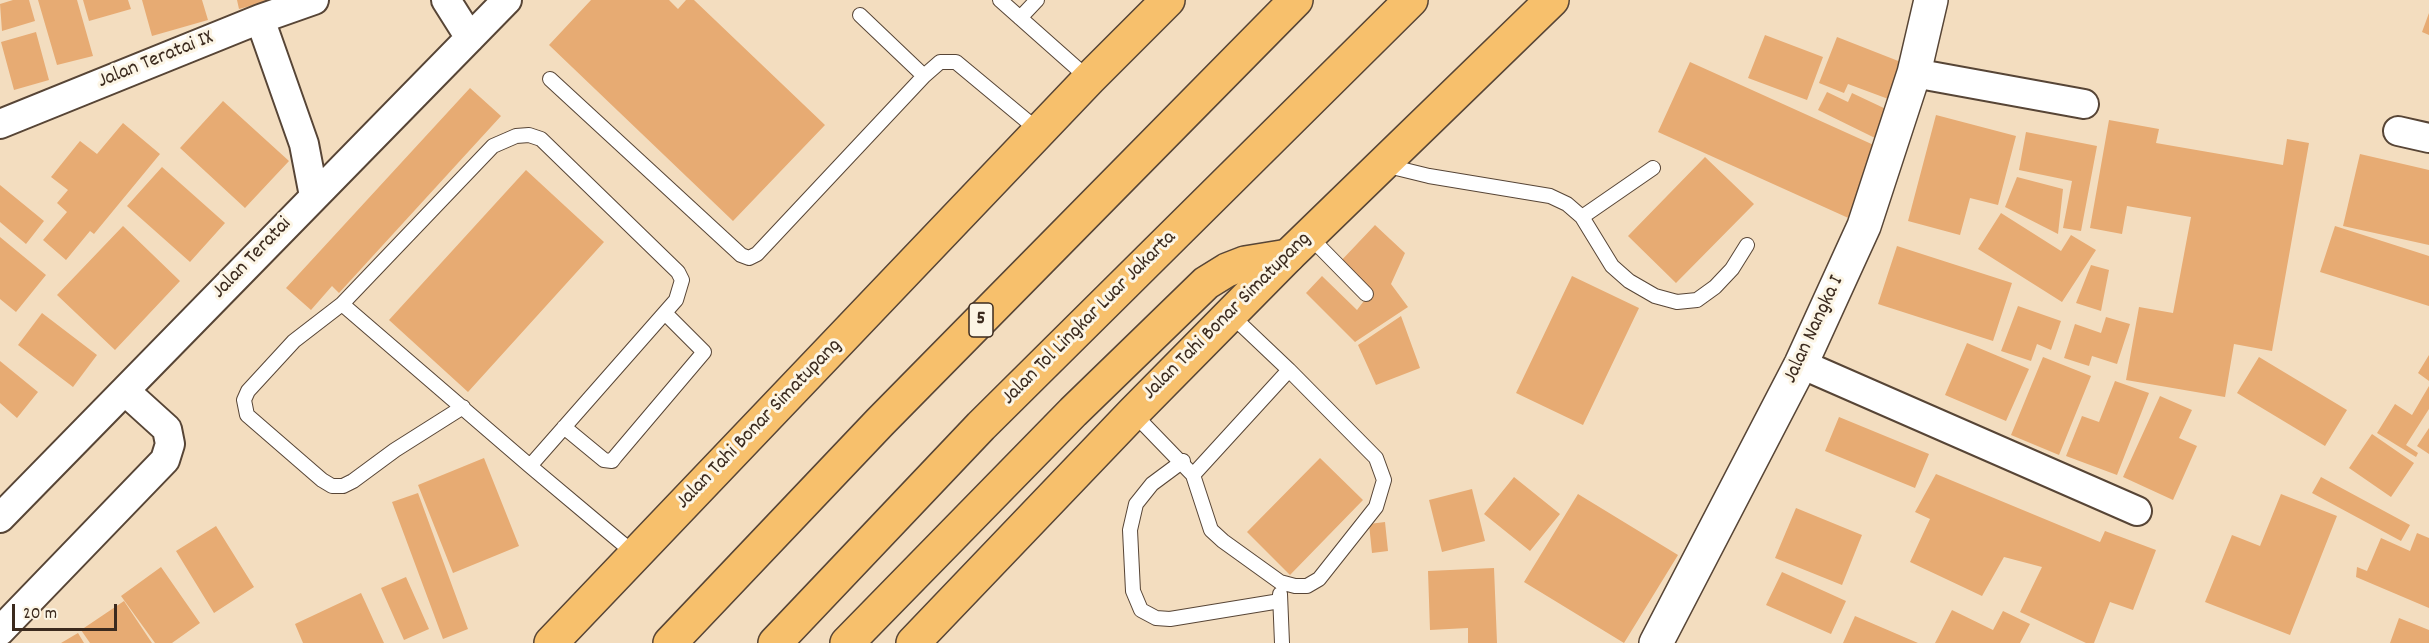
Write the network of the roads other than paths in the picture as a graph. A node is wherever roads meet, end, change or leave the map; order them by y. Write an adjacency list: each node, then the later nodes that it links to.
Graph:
1 (314, 0): 13 (street, Jalan Teratai IX)
2 (446, 0): 14 (street)
3 (507, 0): 14 (street, Jalan Teratai)
4 (1000, 0): 12 (lane)
5 (1037, 0): 12 (lane)
6 (1168, 0): 18 (highway, Jalan Tahi Bonar Simatupang)
7 (1296, 0): 50 (highway, 5)
8 (1411, 0): 51 (highway, Jalan Tol Lingkar Luar Jakarta)
9 (1552, 0): 24 (highway, Jalan Tahi Bonar Simatupang)
10 (1931, 0): 15 (street, Jalan Nangka I)
11 (860, 15): 16 (lane)
12 (1020, 18): 18 (lane)
13 (260, 19): 20 (street, Jalan Teratai IX); 26 (street)
14 (470, 38): 26 (street, Jalan Teratai)
15 (1914, 73): 19 (street); 34 (street, Jalan Nangka I)
16 (924, 76): 17 (lane); 22 (lane)
17 (550, 79)
18 (1089, 79): 22 (highway, Jalan Tahi Bonar Simatupang)
19 (2084, 104)
20 (0, 124)
21 (2398, 131): 23 (street)
22 (1039, 132): 45 (highway, Jalan Tahi Bonar Simatupang)
23 (2429, 138)
24 (1382, 164): 27 (lane); 29 (highway, Jalan Tahi Bonar Simatupang)
25 (1653, 168): 27 (lane)
26 (315, 196): 36 (street, Jalan Teratai)
27 (1582, 217): 28 (lane)
28 (1747, 245)
29 (1298, 246): 30 (lane); 33 (highway, Jalan Tahi Bonar Simatupang); 52 (highway)
30 (1366, 294)
31 (342, 304): 32 (lane); 37 (lane); 37 (lane)
32 (665, 313): 39 (lane); 39 (lane)
33 (1231, 315): 35 (lane); 38 (highway, Jalan Tahi Bonar Simatupang)
34 (1801, 364): 43 (street); 55 (street, Jalan Nangka I)
35 (1288, 370): 42 (lane); 46 (lane)
36 (125, 391): 44 (street, Jalan Teratai); 48 (street)
37 (463, 407): 41 (lane)
38 (1133, 413): 40 (lane); 53 (highway, Jalan Tahi Bonar Simatupang)
39 (564, 427): 41 (lane)
40 (1183, 461): 42 (lane); 47 (lane)
41 (530, 466): 45 (lane)
42 (1193, 475): 46 (lane)
43 (2137, 511)
44 (0, 518)
45 (636, 555): 49 (highway, Jalan Tahi Bonar Simatupang)
46 (1280, 582): 47 (lane)
47 (1280, 601): 54 (lane)
48 (0, 631)
49 (551, 643)
50 (670, 643)
51 (775, 643)
52 (847, 643)
53 (913, 643)
54 (1282, 643)
55 (1656, 643)

